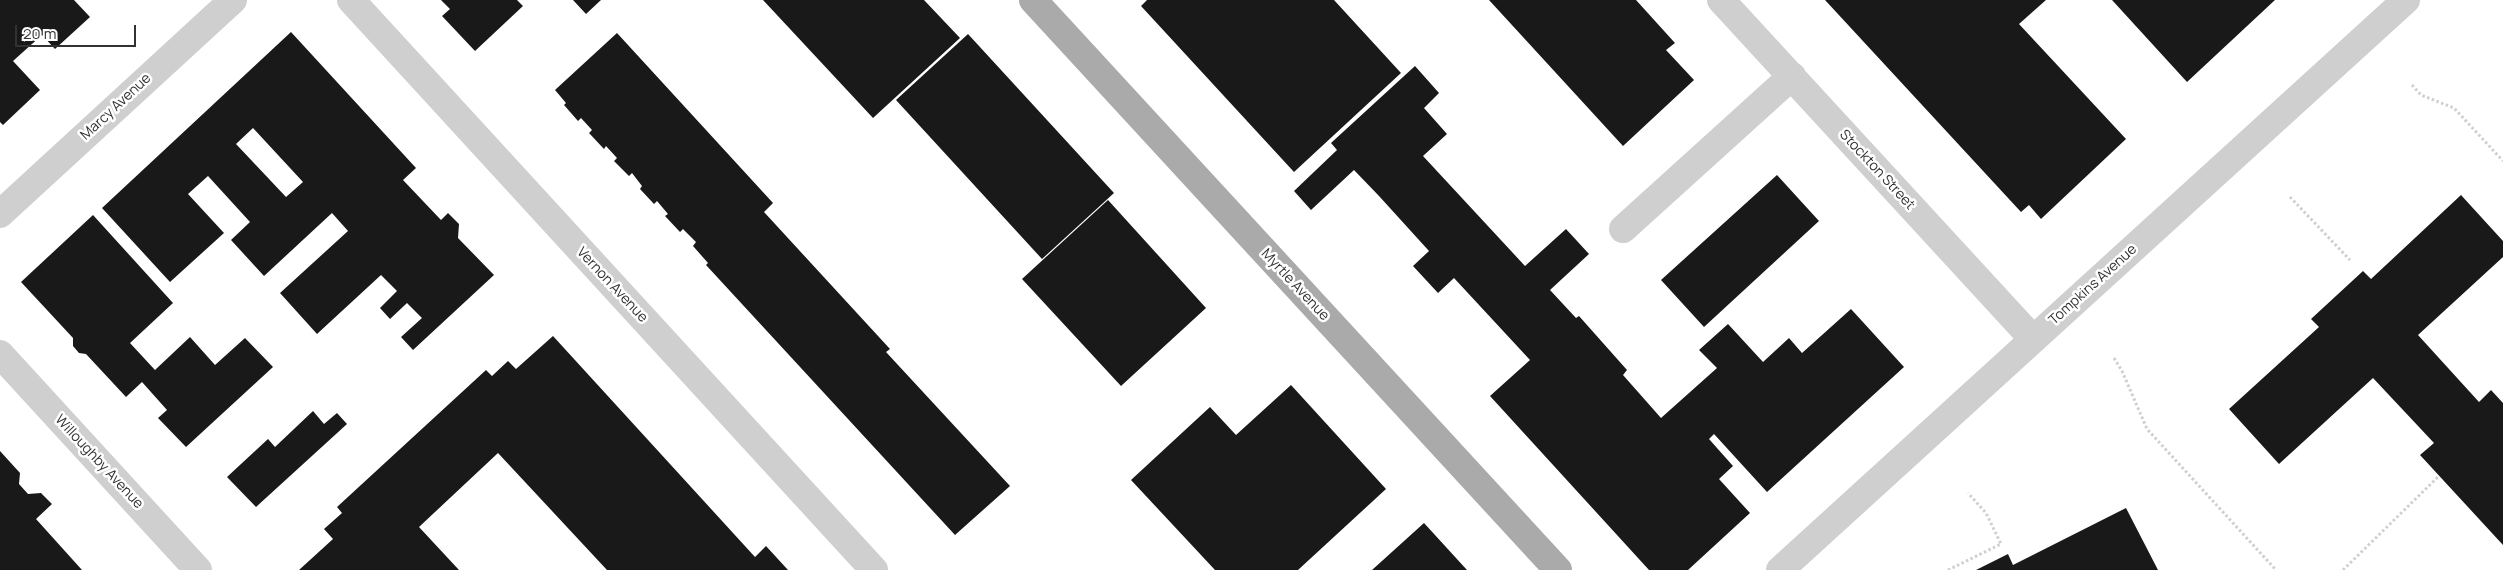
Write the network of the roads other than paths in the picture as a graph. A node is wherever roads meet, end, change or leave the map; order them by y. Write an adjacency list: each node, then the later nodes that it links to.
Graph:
1 (233, 0): 7 (street, Marcy Avenue)
2 (350, 0): 12 (street, Vernon Avenue)
3 (1033, 0): 13 (main road, Myrtle Avenue)
4 (1721, 0): 6 (street, Stockton Street)
5 (2402, 1): 9 (street, Tompkins Avenue)
6 (1792, 76): 8 (street); 9 (street, Stockton Street)
7 (0, 214)
8 (1623, 229)
9 (2033, 339): 14 (street, Tompkins Avenue)
10 (0, 354): 11 (street, Willoughby Avenue)
11 (198, 570)
12 (874, 570)
13 (1558, 570)
14 (1780, 570)

